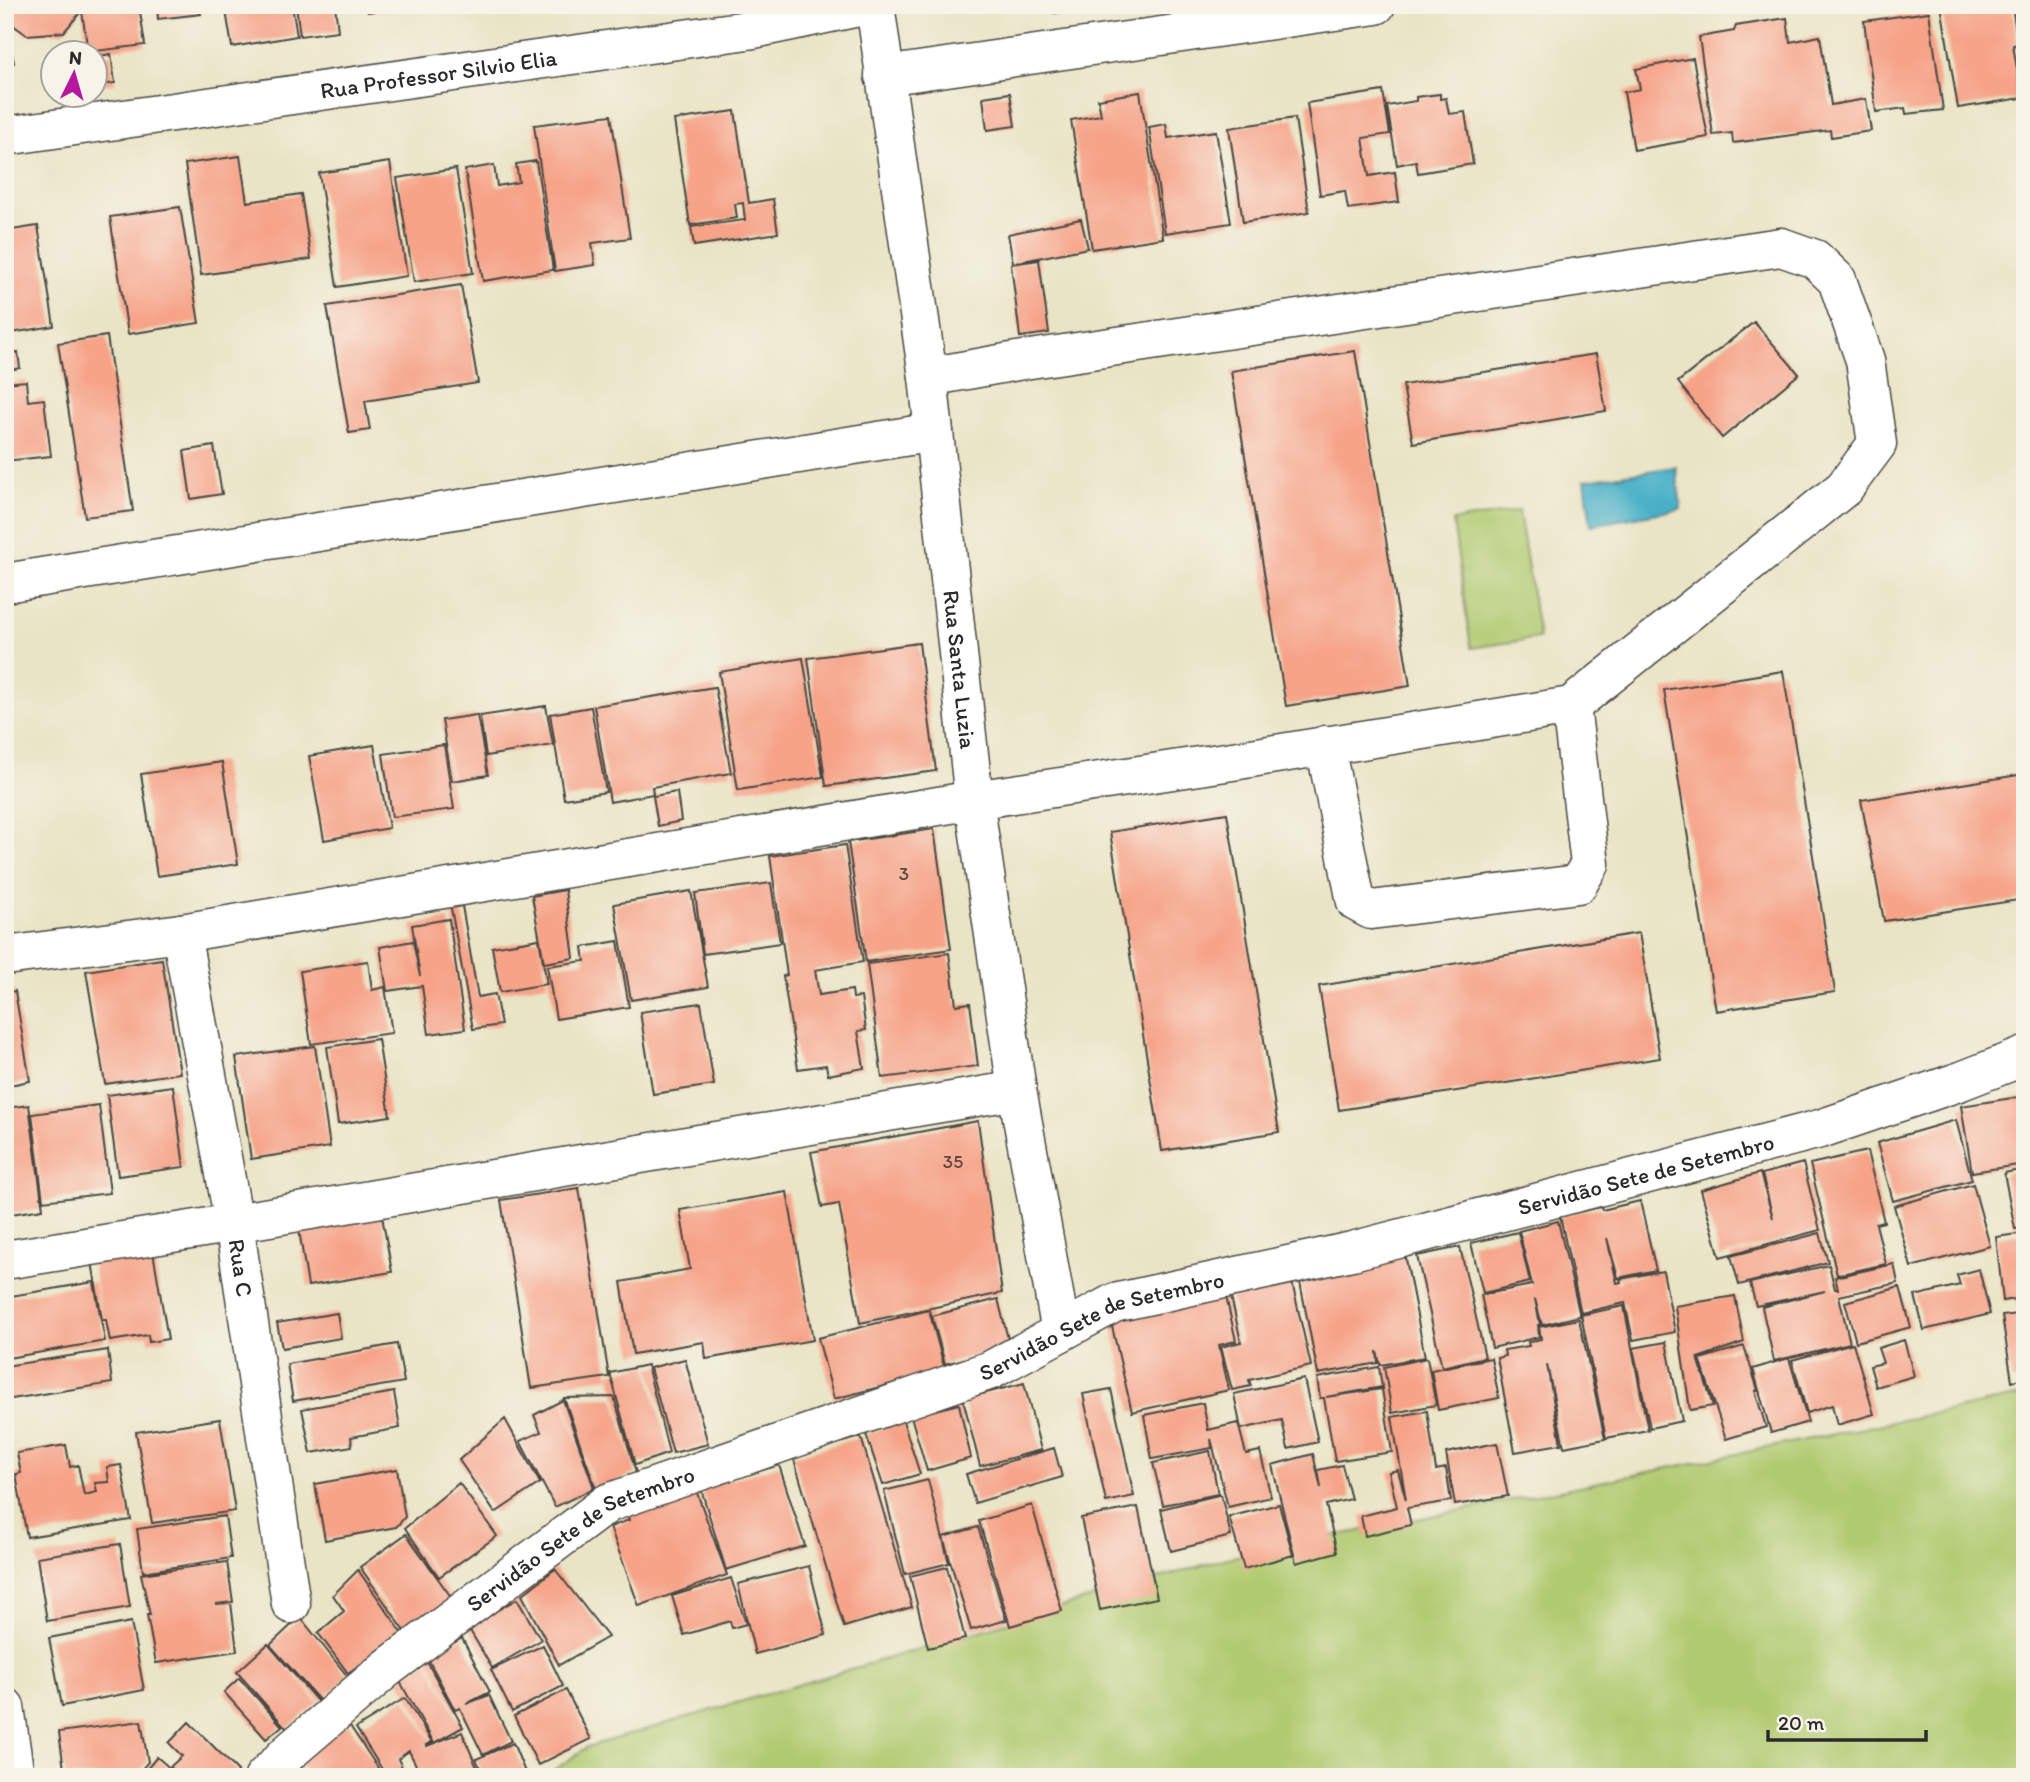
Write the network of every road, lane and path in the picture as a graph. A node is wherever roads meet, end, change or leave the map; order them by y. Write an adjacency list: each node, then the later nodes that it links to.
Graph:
1 (869, 5): 5 (street, Rua Professor Silvio Elia)
2 (875, 5): 4 (street, Rua Santa Luzia)
3 (1376, 5): 4 (street)
4 (884, 76): 6 (street, Rua Santa Luzia)
5 (5, 136)
6 (928, 377): 7 (street, Rua Santa Luzia); 9 (street)
7 (934, 432): 8 (street); 11 (street, Rua Santa Luzia)
8 (5, 583)
9 (1571, 706): 10 (street); 10 (street)
10 (1325, 745): 11 (street)
11 (974, 800): 12 (street); 15 (street, Rua Santa Luzia)
12 (181, 933): 13 (street); 16 (street, Rua C)
13 (5, 956)
14 (2025, 1056): 18 (street, Servidão Sete de Setembro)
15 (1017, 1090): 16 (street); 18 (street, Rua Santa Luzia)
16 (234, 1223): 17 (street); 19 (street, Rua C)
17 (5, 1259)
18 (1061, 1332): 22 (street, Servidão Sete de Setembro)
19 (291, 1604)
20 (5, 1707): 21 (street)
21 (15, 1777)
22 (264, 1777)

